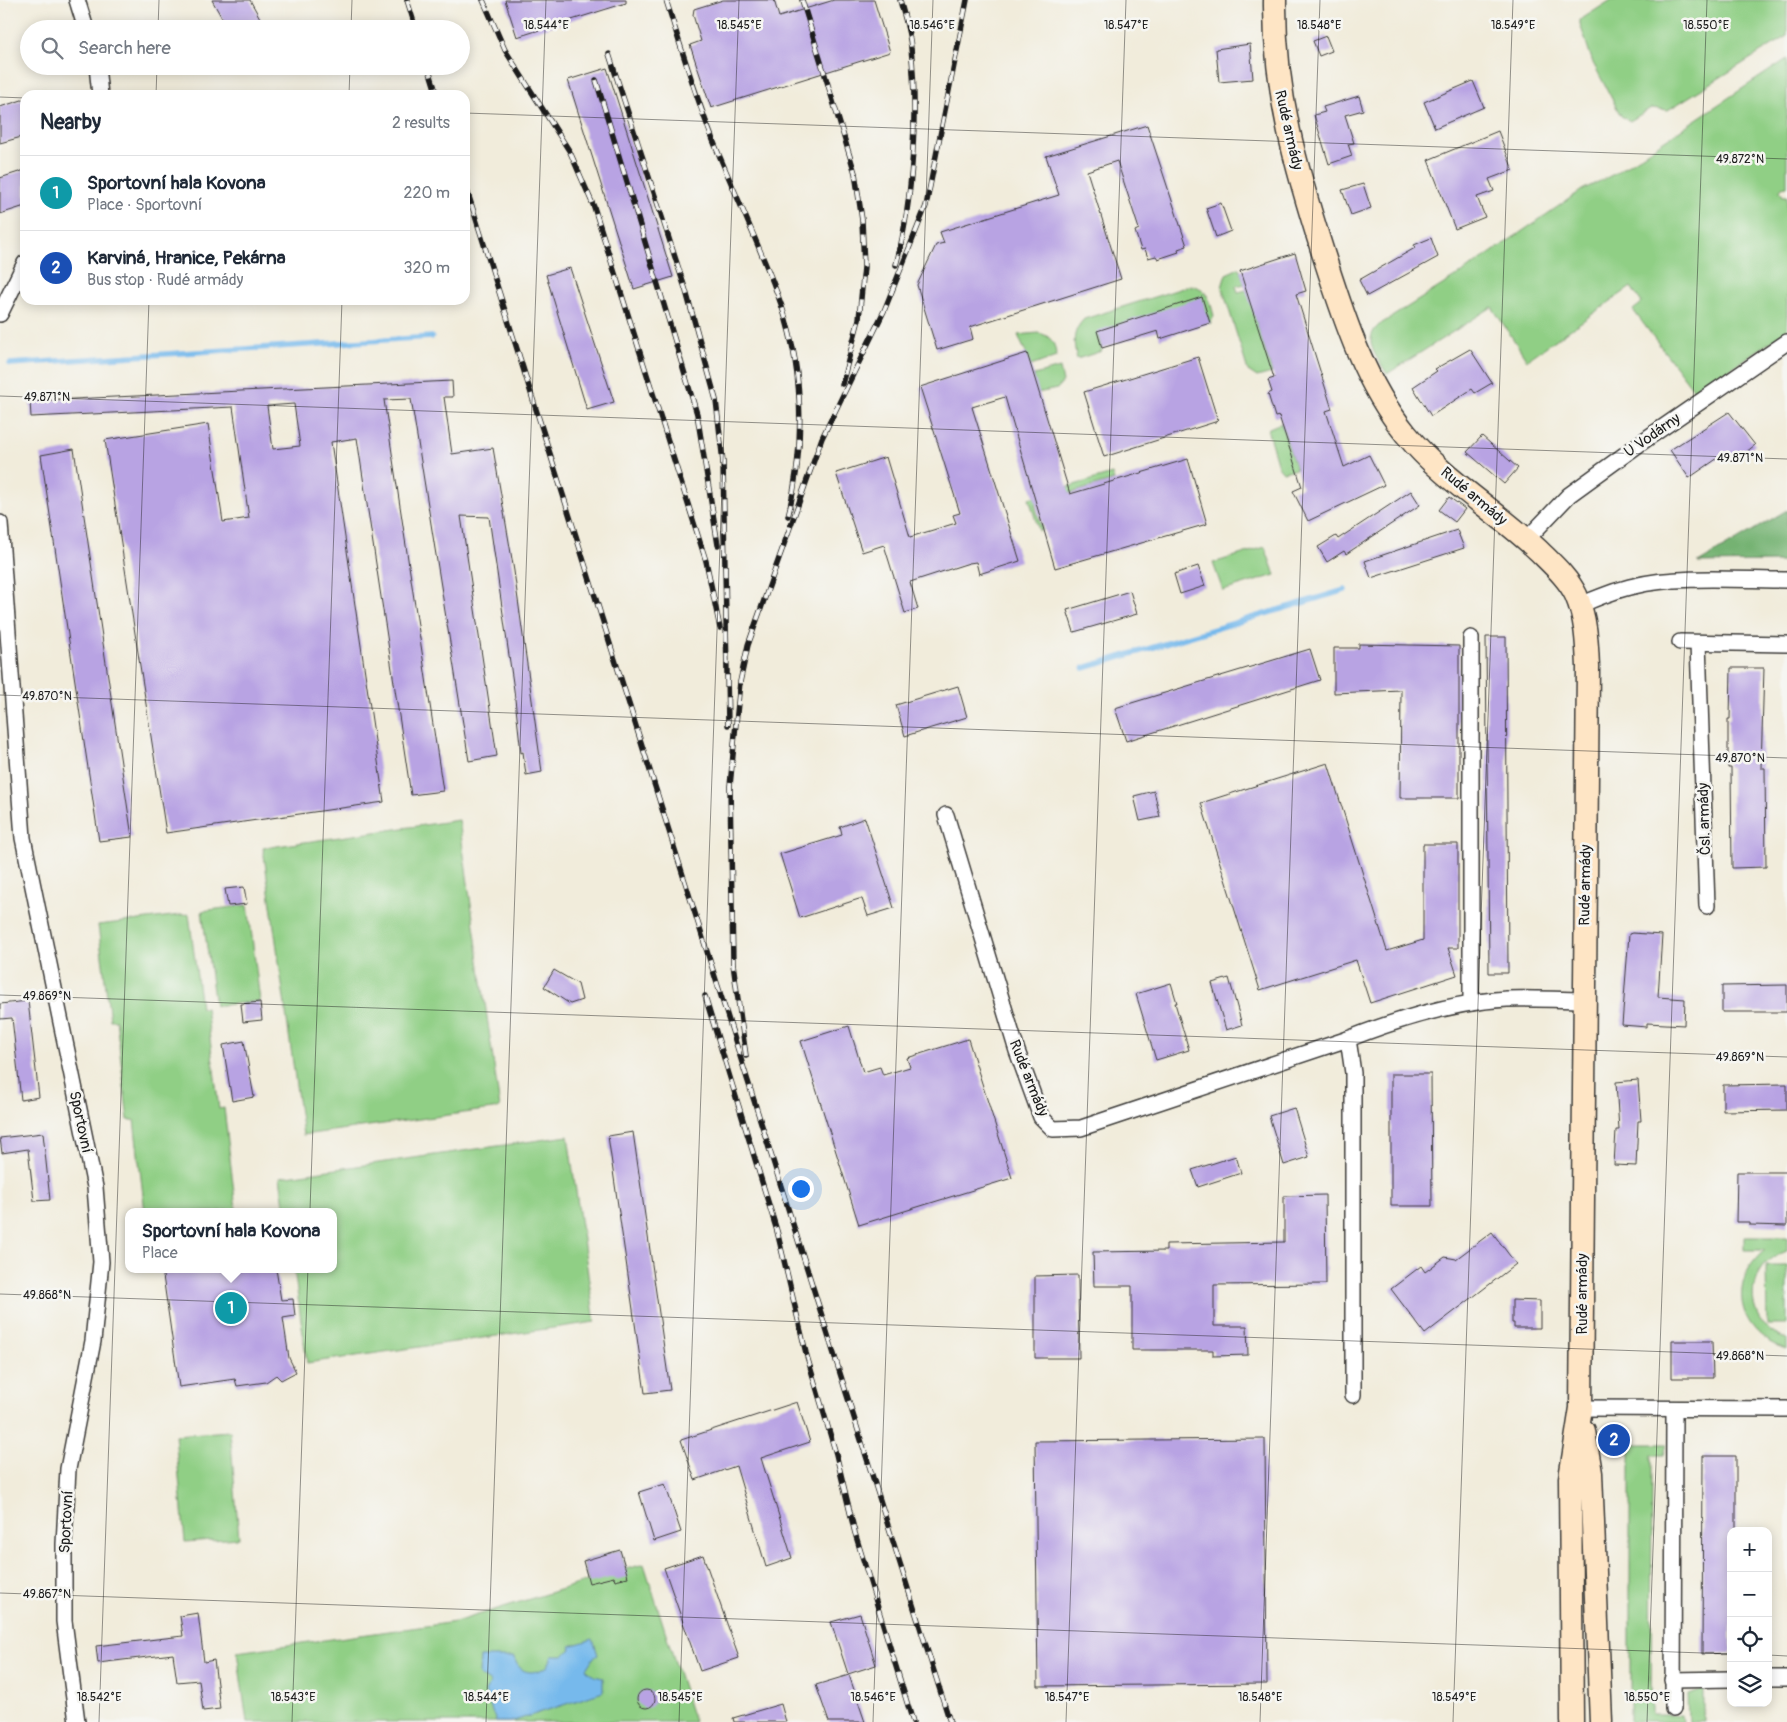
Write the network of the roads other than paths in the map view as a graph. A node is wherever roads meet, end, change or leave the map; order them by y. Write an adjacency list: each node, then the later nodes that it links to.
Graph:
1 (77, 0): 3 (street)
2 (1276, 0): 10 (main road, Rudé armády)
3 (83, 20)
4 (98, 75): 5 (street)
5 (99, 90)
6 (20, 273): 7 (street)
7 (0, 314)
8 (1787, 342): 10 (street, U Vodárny)
9 (0, 523): 31 (street, Sportovní)
10 (1527, 539): 12 (main road, Rudé armády)
11 (1787, 580): 12 (street)
12 (1580, 605): 19 (main road, Rudé armády)
13 (1471, 638): 20 (street)
14 (1680, 642): 15 (street)
15 (1698, 643): 16 (street); 18 (street, Čsl. armády)
16 (1787, 644)
17 (946, 815): 21 (street, Rudé armády)
18 (1707, 906)
19 (1583, 1000): 20 (street, Rudé armády); 23 (main road, Rudé armády)
20 (1470, 1003): 21 (street, Rudé armády)
21 (1348, 1040): 22 (street)
22 (1353, 1395)
23 (1581, 1408): 24 (street); 32 (main road, Rudé armády); 33 (main road, Rudé armády)
24 (1674, 1409): 25 (street); 29 (street)
25 (1787, 1409)
26 (1772, 1678): 27 (street)
27 (1787, 1678)
28 (1727, 1679): 29 (street)
29 (1672, 1680): 30 (street)
30 (1673, 1709)
31 (77, 1722)
32 (1572, 1722)
33 (1601, 1722)

